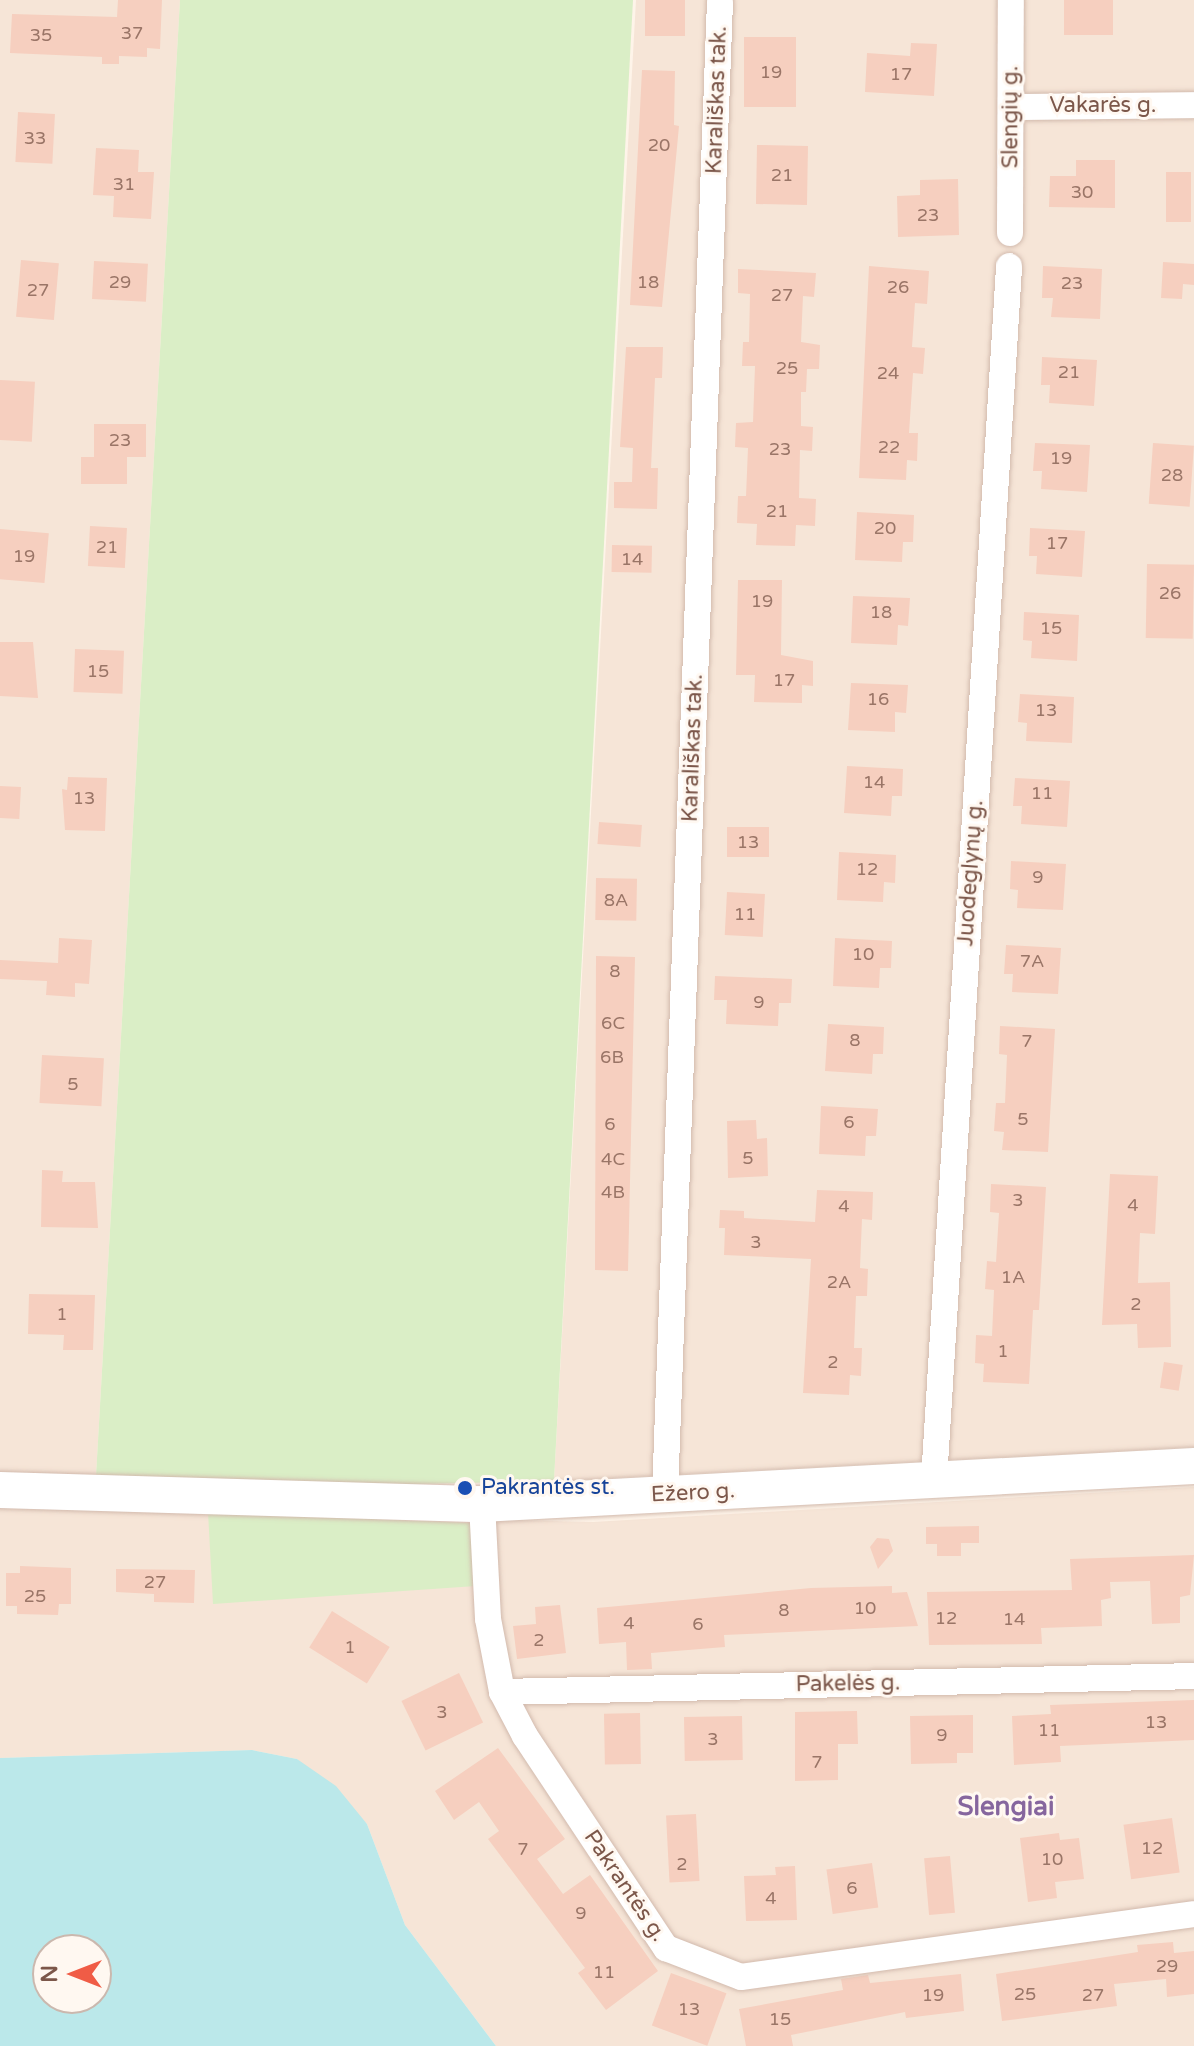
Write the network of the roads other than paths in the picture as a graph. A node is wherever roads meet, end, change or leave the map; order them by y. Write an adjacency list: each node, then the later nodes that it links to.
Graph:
1 (1011, 0): 4 (street, Slengių g.)
2 (720, 2): 10 (street, Karališkas tak.)
3 (1194, 105): 4 (street, Vakarės g.)
4 (1011, 107): 5 (street, Slengių g.)
5 (1010, 233)
6 (1009, 266): 8 (street, Juodeglynų g.)
7 (1194, 1466): 8 (main road, Ežero g.)
8 (934, 1480): 10 (main road, Ežero g.)
9 (0, 1490): 11 (main road, Ežero g.)
10 (665, 1494): 11 (main road, Ežero g.)
11 (482, 1504): 13 (street, Pakrantės g.)
12 (1194, 1676): 13 (street, Pakelės g.)
13 (502, 1692): 14 (street, Pakrantės g.)
14 (1194, 1914)

